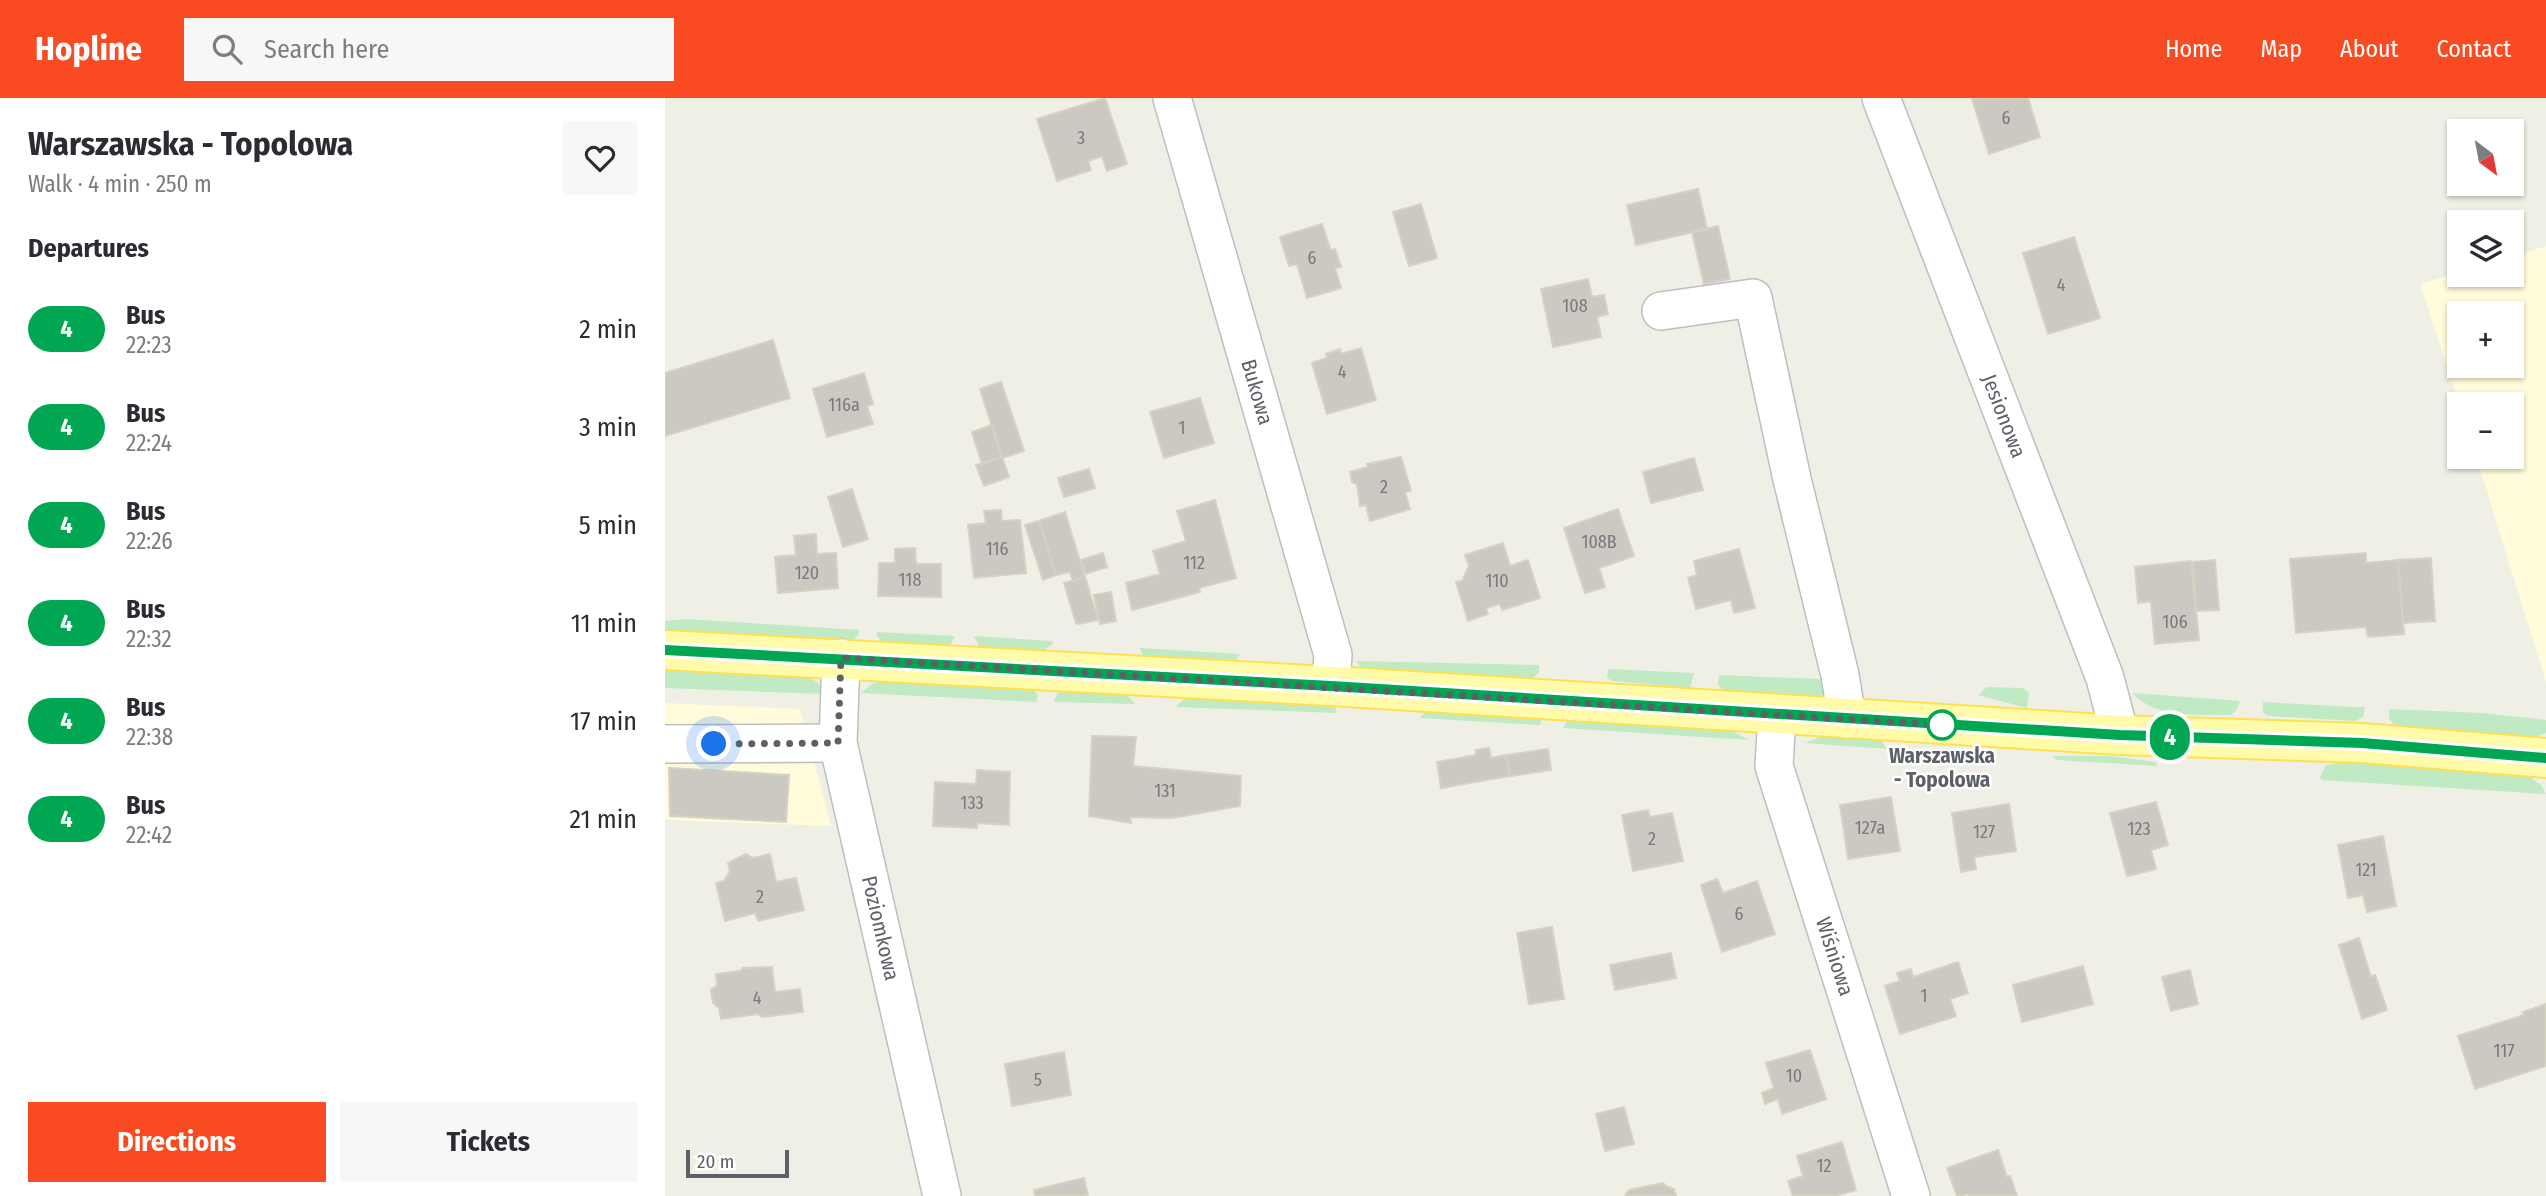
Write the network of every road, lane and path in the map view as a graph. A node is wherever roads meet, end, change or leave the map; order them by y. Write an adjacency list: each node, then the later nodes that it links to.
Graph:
1 (1172, 98): 6 (street, Bukowa)
2 (1881, 98): 9 (street, Jesionowa)
3 (1661, 310): 8 (street)
4 (665, 650): 5 (main road)
5 (841, 658): 6 (main road); 10 (street, Poziomkowa)
6 (1331, 686): 7 (main road)
7 (1777, 714): 8 (main road); 14 (street, Wiśniowa)
8 (1847, 719): 9 (main road)
9 (2120, 735): 12 (main road)
10 (838, 743): 11 (street); 13 (street, Poziomkowa)
11 (665, 744)
12 (2546, 758)
13 (942, 1196)
14 (1911, 1196)

